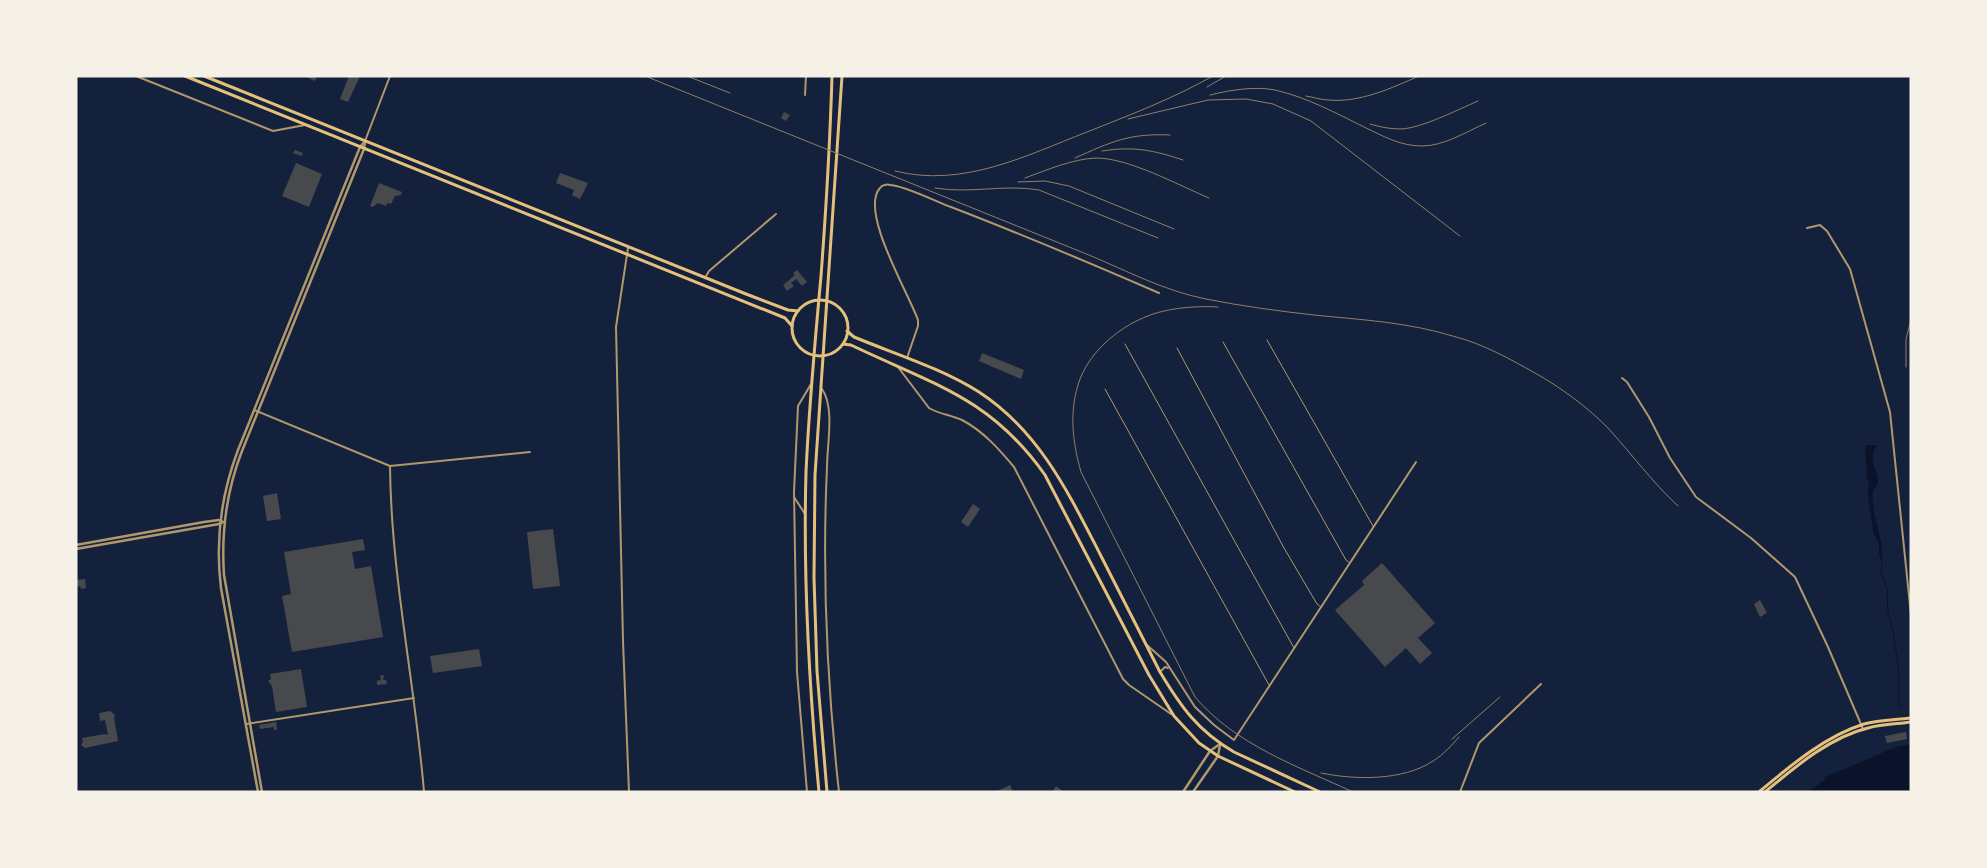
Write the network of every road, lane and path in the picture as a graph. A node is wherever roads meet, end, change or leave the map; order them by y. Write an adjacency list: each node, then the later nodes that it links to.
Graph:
1 (136, 76): 8 (street)
2 (185, 76): 11 (main road)
3 (204, 76): 10 (main road)
4 (390, 76): 13 (street)
5 (806, 76): 9 (street)
6 (832, 76): 22 (main road)
7 (842, 76): 23 (main road)
8 (141, 77): 12 (street)
9 (805, 95)
10 (273, 104): 11 (main road); 13 (main road)
11 (270, 111): 12 (main road)
12 (305, 125): 14 (main road)
13 (365, 141): 14 (street); 15 (street); 18 (main road)
14 (360, 147): 15 (main road); 40 (street)
15 (364, 149): 19 (main road); 41 (street)
16 (776, 214): 20 (street)
17 (1807, 228): 55 (street)
18 (628, 247): 19 (street); 20 (main road)
19 (626, 254): 25 (main road); 74 (street)
20 (705, 278): 24 (main road)
21 (1159, 293): 34 (street)
22 (818, 300): 23 (main road); 24 (main road); 32 (main road)
23 (827, 301): 26 (main road); 33 (main road)
24 (798, 311): 25 (main road)
25 (792, 326): 32 (main road)
26 (847, 331): 29 (main road); 34 (main road)
27 (1266, 340): 50 (lane)
28 (1223, 342): 53 (lane)
29 (843, 344): 33 (main road); 35 (main road)
30 (1125, 344): 57 (lane)
31 (1177, 348): 54 (lane)
32 (814, 356): 33 (main road); 37 (main road)
33 (822, 356): 38 (main road)
34 (907, 359): 56 (main road)
35 (896, 365): 63 (street); 63 (main road)
36 (1622, 378): 67 (street)
37 (811, 384): 45 (street); 46 (main road)
38 (820, 385): 77 (main road); 78 (street)
39 (1105, 389): 61 (lane)
40 (254, 410): 41 (street); 47 (street)
41 (258, 412): 44 (street); 48 (street)
42 (530, 452): 44 (street)
43 (1416, 462): 50 (street)
44 (390, 466): 62 (street)
45 (794, 497): 46 (street); 75 (street)
46 (806, 515): 76 (main road)
47 (219, 520): 48 (street); 49 (street); 51 (street)
48 (223, 522): 49 (street); 66 (street)
49 (219, 524): 52 (street); 66 (street)
50 (1374, 527): 53 (street)
51 (76, 545)
52 (76, 549)
53 (1350, 563): 54 (street)
54 (1321, 607): 57 (street)
55 (1911, 615)
56 (1146, 644): 58 (street); 59 (main road)
57 (1295, 648): 61 (street)
58 (1170, 669): 59 (street); 61 (street)
59 (1160, 672): 68 (main road)
60 (1541, 684): 83 (street)
61 (1270, 686)
62 (414, 698): 66 (street); 73 (street)
63 (1174, 716): 69 (main road)
64 (1911, 718): 67 (main road)
65 (1911, 722): 67 (main road)
66 (248, 724): 71 (street); 72 (street)
67 (1862, 727): 84 (main road); 85 (main road)
68 (1220, 744): 69 (street); 70 (street); 82 (main road)
69 (1210, 751): 70 (main road); 79 (street)
70 (1218, 756): 80 (street); 81 (main road)
71 (258, 792)
72 (262, 792)
73 (424, 792)
74 (629, 792)
75 (807, 792)
76 (819, 792)
77 (827, 792)
78 (839, 792)
79 (1183, 792)
80 (1194, 792)
81 (1295, 792)
82 (1320, 792)
83 (1460, 792)
84 (1759, 792)
85 (1765, 792)

